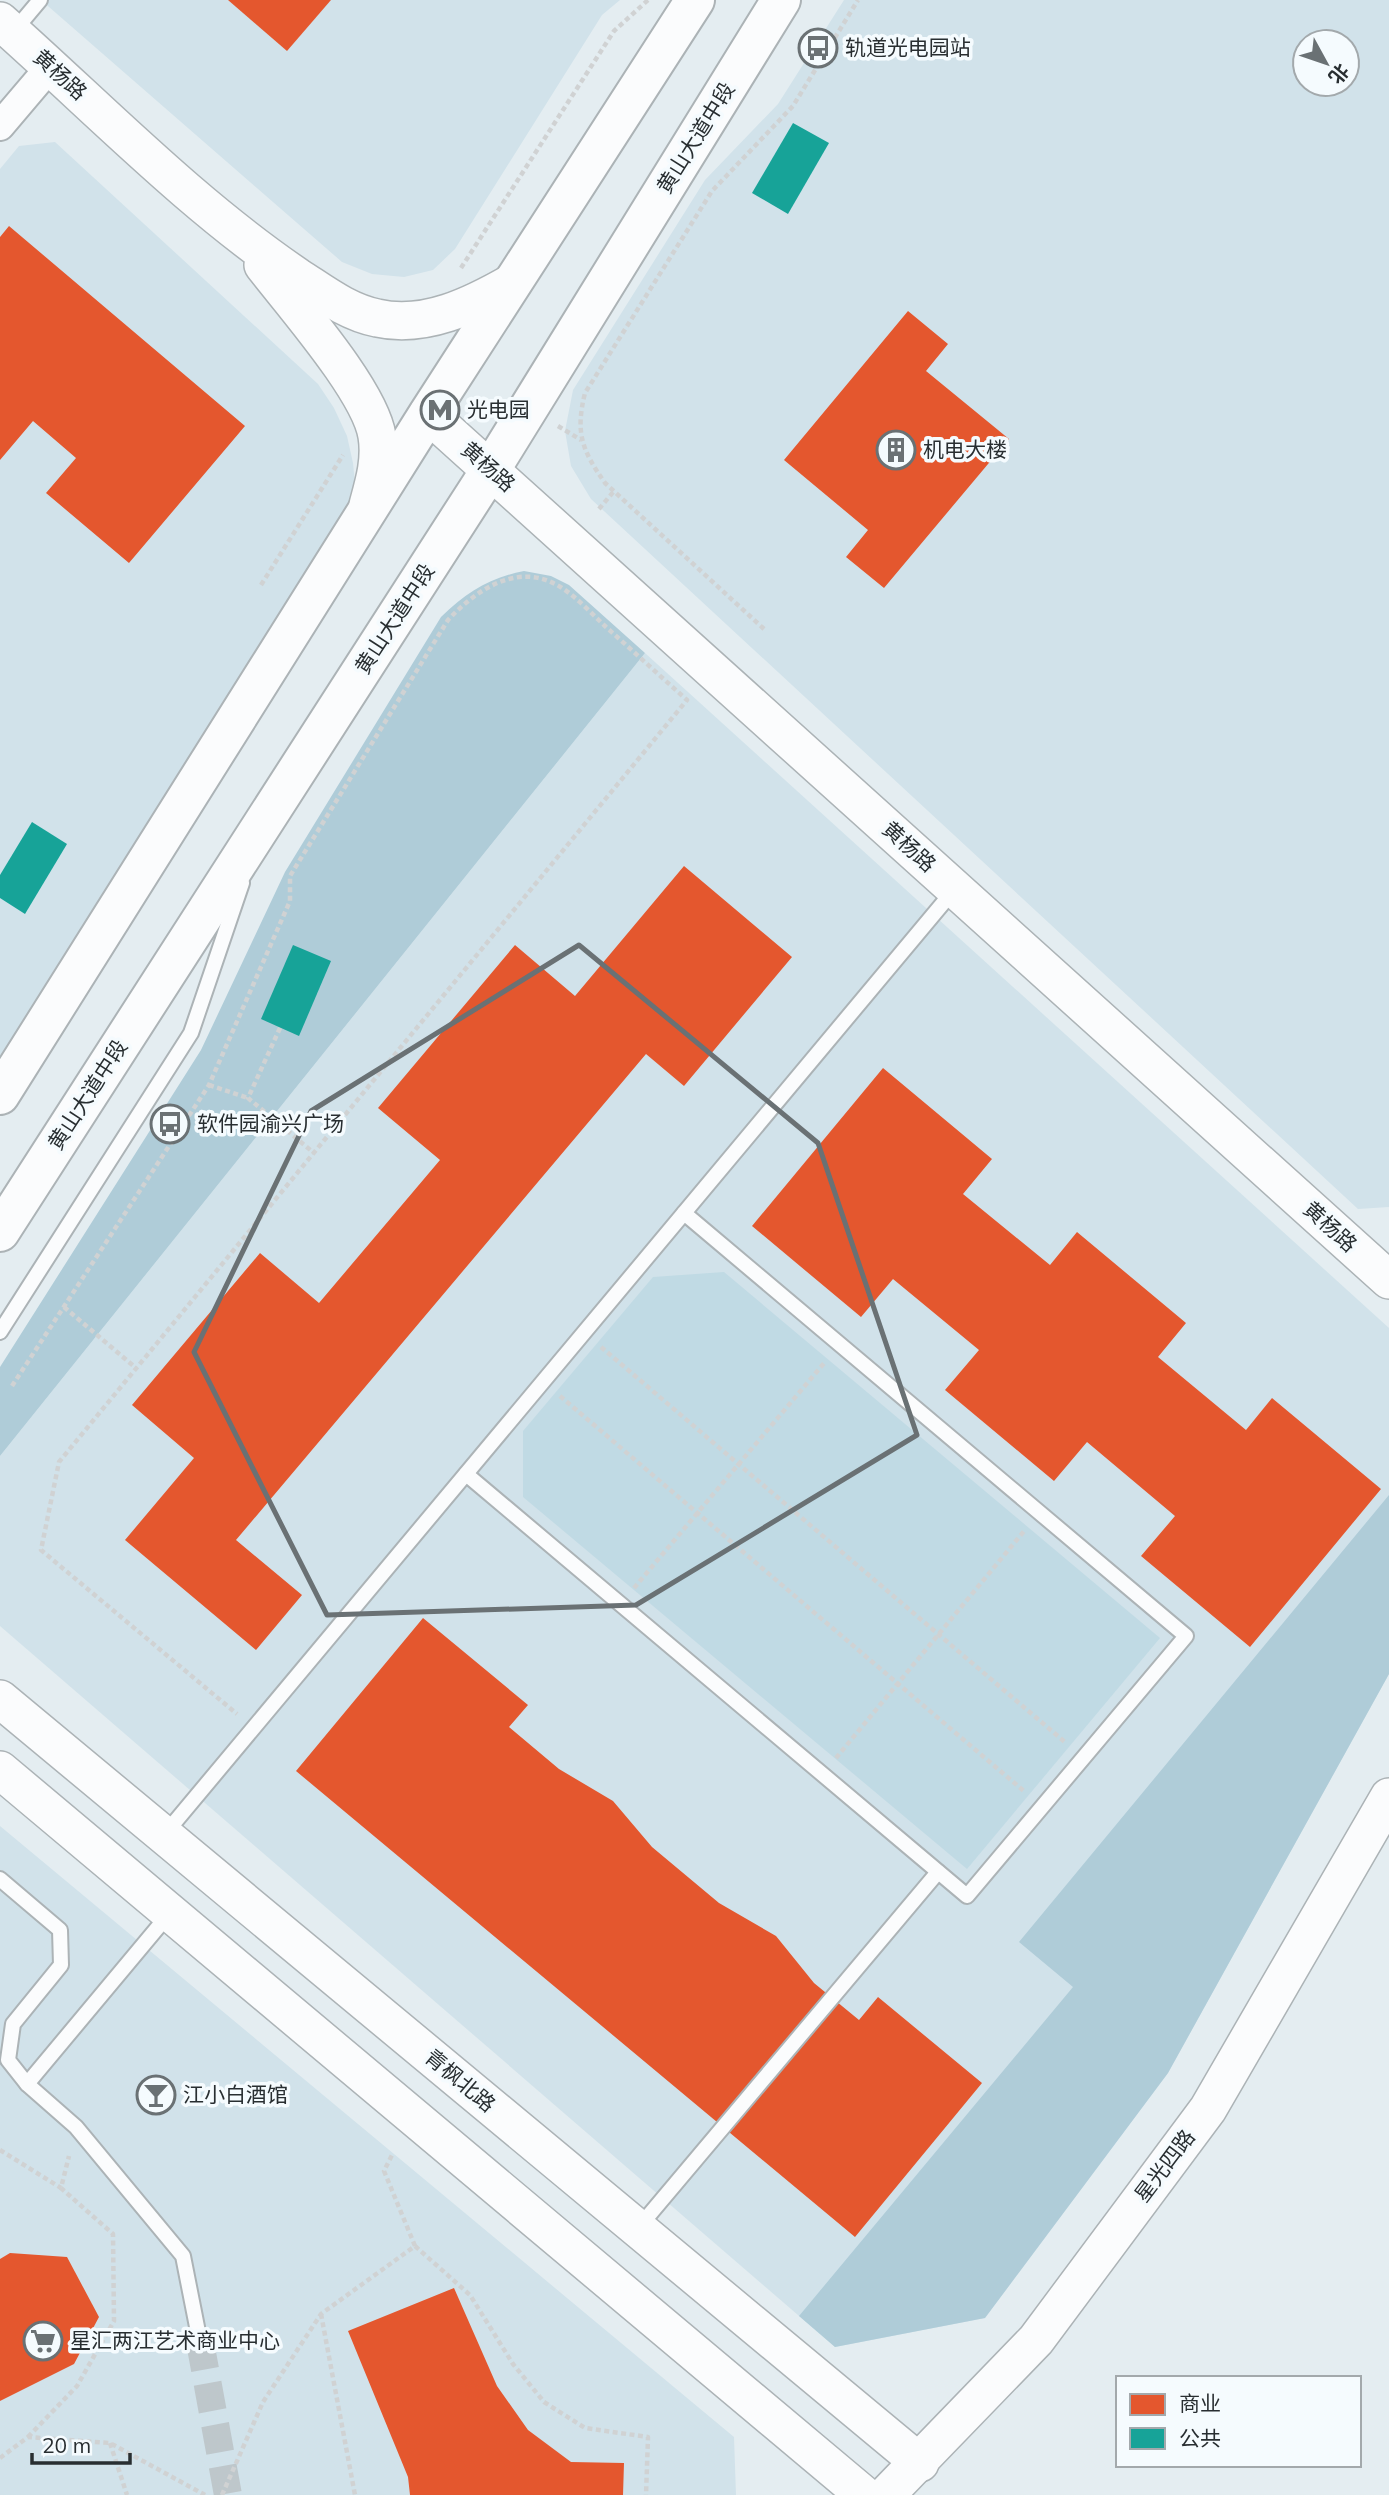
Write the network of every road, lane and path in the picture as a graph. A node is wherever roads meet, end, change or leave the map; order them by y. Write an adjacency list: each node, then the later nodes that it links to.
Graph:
1 (40, 0): 6 (lane)
2 (648, 0): 10 (path)
3 (695, 0): 11 (main road)
4 (781, 0): 16 (main road, 黄山大道中段)
5 (858, 0): 14 (path)
6 (6, 26): 7 (street, 黄杨路)
7 (50, 67): 8 (street); 9 (street, 黄杨路)
8 (0, 126)
9 (246, 242): 11 (street); 19 (street)
10 (458, 273)
11 (513, 282): 12 (main road)
12 (428, 414): 16 (street, 黄杨路); 19 (main road)
13 (558, 425): 14 (path)
14 (581, 440): 17 (path)
15 (347, 449): 20 (path)
16 (491, 469): 22 (main road, 黄山大道中段); 23 (street, 黄杨路)
17 (614, 491): 18 (path); 21 (path)
18 (599, 509)
19 (365, 514): 26 (main road)
20 (261, 585)
21 (764, 629)
22 (262, 825): 30 (main road, 黄山大道中段); 33 (lane)
23 (955, 889): 29 (lane); 31 (street, 黄杨路)
24 (280, 1028): 27 (path)
25 (209, 1085): 27 (path); 28 (path); 32 (path)
26 (0, 1095)
27 (248, 1098): 28 (path)
28 (314, 1153): 36 (path)
29 (684, 1213): 34 (lane); 35 (lane)
30 (0, 1232)
31 (1389, 1280)
32 (64, 1307): 36 (path); 38 (path)
33 (0, 1332)
34 (584, 1333): 37 (lane); 39 (path)
35 (840, 1345): 39 (path); 42 (lane)
36 (136, 1368): 47 (path)
37 (543, 1382): 40 (lane); 41 (path)
38 (12, 1387)
39 (738, 1464): 41 (path); 44 (path)
40 (466, 1474): 43 (lane); 47 (lane)
41 (698, 1513): 43 (path); 45 (path)
42 (1039, 1513): 44 (path); 48 (lane)
43 (620, 1605): 50 (lane)
44 (938, 1634): 45 (path); 48 (path)
45 (898, 1683): 50 (path); 52 (path)
46 (0, 1699): 53 (street, 青枫北路)
47 (254, 1728): 53 (lane)
48 (1084, 1758): 52 (lane)
49 (0, 1770): 56 (street)
50 (822, 1775): 54 (lane)
51 (1389, 1797): 69 (street, 星光四路)
52 (1042, 1807): 54 (lane)
53 (164, 1835): 62 (street, 青枫北路)
54 (938, 1872): 62 (lane)
55 (0, 1879): 57 (lane)
56 (170, 1913): 57 (lane); 75 (street)
57 (27, 2084): 58 (lane)
58 (76, 2127): 61 (path); 65 (lane)
59 (0, 2150): 61 (path)
60 (393, 2153): 63 (path)
61 (61, 2188): 66 (path)
62 (638, 2228): 69 (street, 青枫北路)
63 (415, 2246): 64 (path); 74 (path)
64 (321, 2314): 72 (path); 73 (path)
65 (200, 2342)
66 (28, 2437): 67 (path); 68 (path)
67 (110, 2443): 70 (path); 71 (path)
68 (0, 2458)
69 (920, 2463): 76 (street, 星光四路)
70 (127, 2495)
71 (205, 2495)
72 (222, 2495)
73 (355, 2495)
74 (646, 2495)
75 (864, 2495)
76 (886, 2495)

